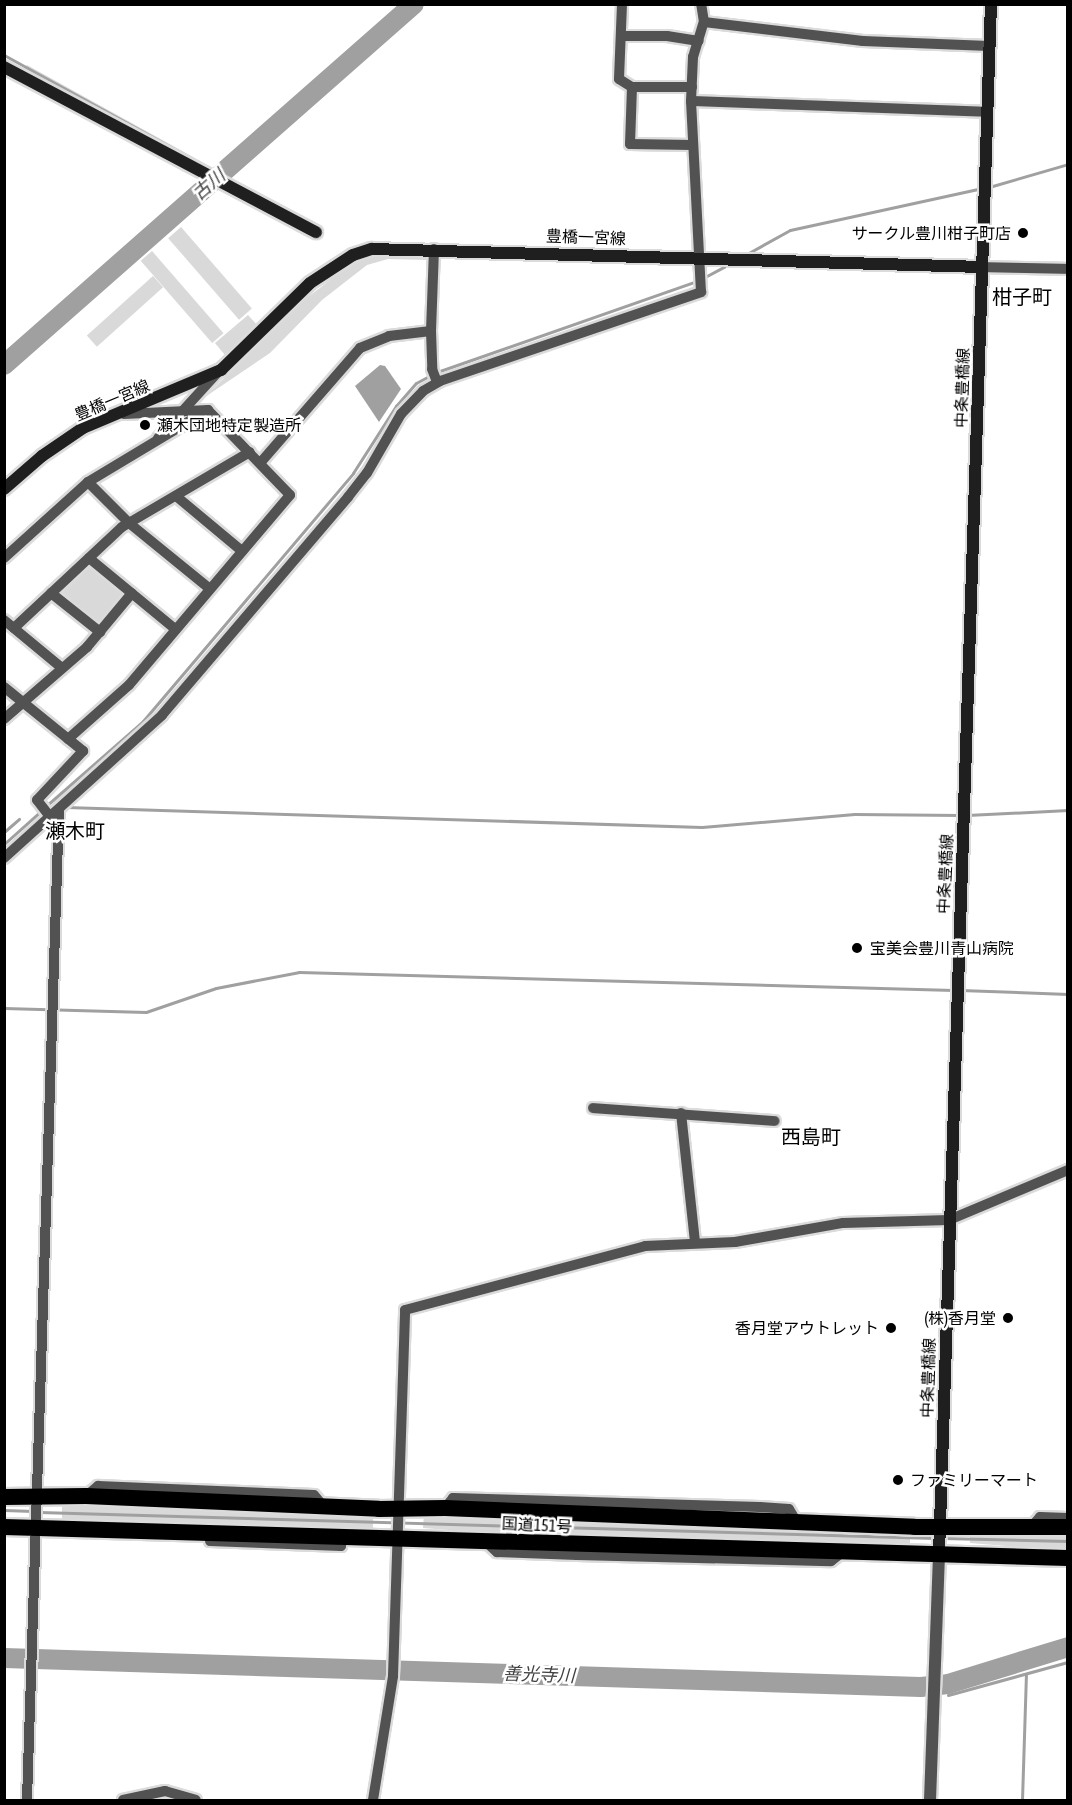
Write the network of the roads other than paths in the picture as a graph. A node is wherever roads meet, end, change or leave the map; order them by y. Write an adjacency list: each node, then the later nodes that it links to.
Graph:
1 (622, 4): 5 (street)
2 (701, 4): 4 (street)
3 (991, 4): 7 (main road)
4 (704, 22): 6 (street); 7 (street)
5 (621, 36): 6 (street); 9 (street)
6 (699, 41): 10 (street)
7 (989, 46): 12 (main road)
8 (4, 67): 14 (main road)
9 (632, 87): 10 (street); 13 (street)
10 (692, 87): 11 (street)
11 (691, 101): 12 (street); 13 (street)
12 (987, 112): 17 (main road)
13 (692, 145): 16 (street)
14 (316, 232)
15 (434, 249): 16 (main road, 豊橋一宮線); 19 (street); 20 (main road, 豊橋一宮線)
16 (700, 258): 17 (main road, 豊橋一宮線); 21 (street)
17 (982, 267): 18 (street); 53 (main road, 中条豊橋線)
18 (1068, 269)
19 (431, 331): 21 (street); 27 (street)
20 (221, 370): 23 (street); 24 (main road, 豊橋一宮線)
21 (435, 377): 47 (street)
22 (208, 410): 23 (street); 25 (street); 26 (street)
23 (182, 411): 24 (street); 25 (street)
24 (124, 414): 29 (main road, 豊橋一宮線)
25 (154, 444): 28 (street)
26 (250, 452): 27 (street); 30 (street)
27 (261, 462): 32 (street)
28 (88, 482): 31 (street); 33 (street)
29 (4, 489)
30 (176, 496): 31 (street); 32 (street)
31 (129, 523): 34 (street); 35 (street)
32 (242, 551): 35 (street)
33 (4, 558)
34 (89, 558): 36 (street); 37 (street)
35 (210, 589): 40 (street)
36 (51, 593): 39 (street); 41 (street)
37 (132, 593): 40 (street); 41 (street)
38 (4, 620): 39 (street)
39 (14, 628): 42 (street)
40 (175, 629): 46 (street)
41 (100, 632): 42 (street)
42 (62, 669): 44 (street)
43 (4, 687): 44 (street)
44 (21, 701): 45 (street); 46 (street)
45 (4, 719)
46 (68, 739): 47 (street)
47 (54, 810): 48 (street); 56 (street)
48 (4, 858)
49 (593, 1108): 50 (street)
50 (681, 1113): 51 (street); 54 (street)
51 (775, 1122)
52 (1068, 1170): 53 (street)
53 (949, 1221): 54 (street); 64 (main road, 中条豊橋線)
54 (695, 1242): 57 (street)
55 (4, 1497): 56 (highway, 国道151号)
56 (36, 1498): 57 (highway, 国道151号); 61 (street)
57 (399, 1508): 63 (street); 64 (highway, 国道151号)
58 (1068, 1518): 59 (street)
59 (1032, 1526): 62 (highway, 国道151号); 64 (highway, 国道151号)
60 (4, 1527): 61 (highway, 国道151号)
61 (36, 1527): 63 (highway, 国道151号); 67 (street)
62 (1068, 1527)
63 (397, 1538): 64 (highway, 国道151号); 70 (street)
64 (939, 1538): 65 (highway, 国道151号); 71 (street)
65 (1068, 1558)
66 (142, 1798): 68 (street); 69 (street)
67 (27, 1800)
68 (123, 1800)
69 (196, 1800)
70 (373, 1800)
71 (930, 1800)

